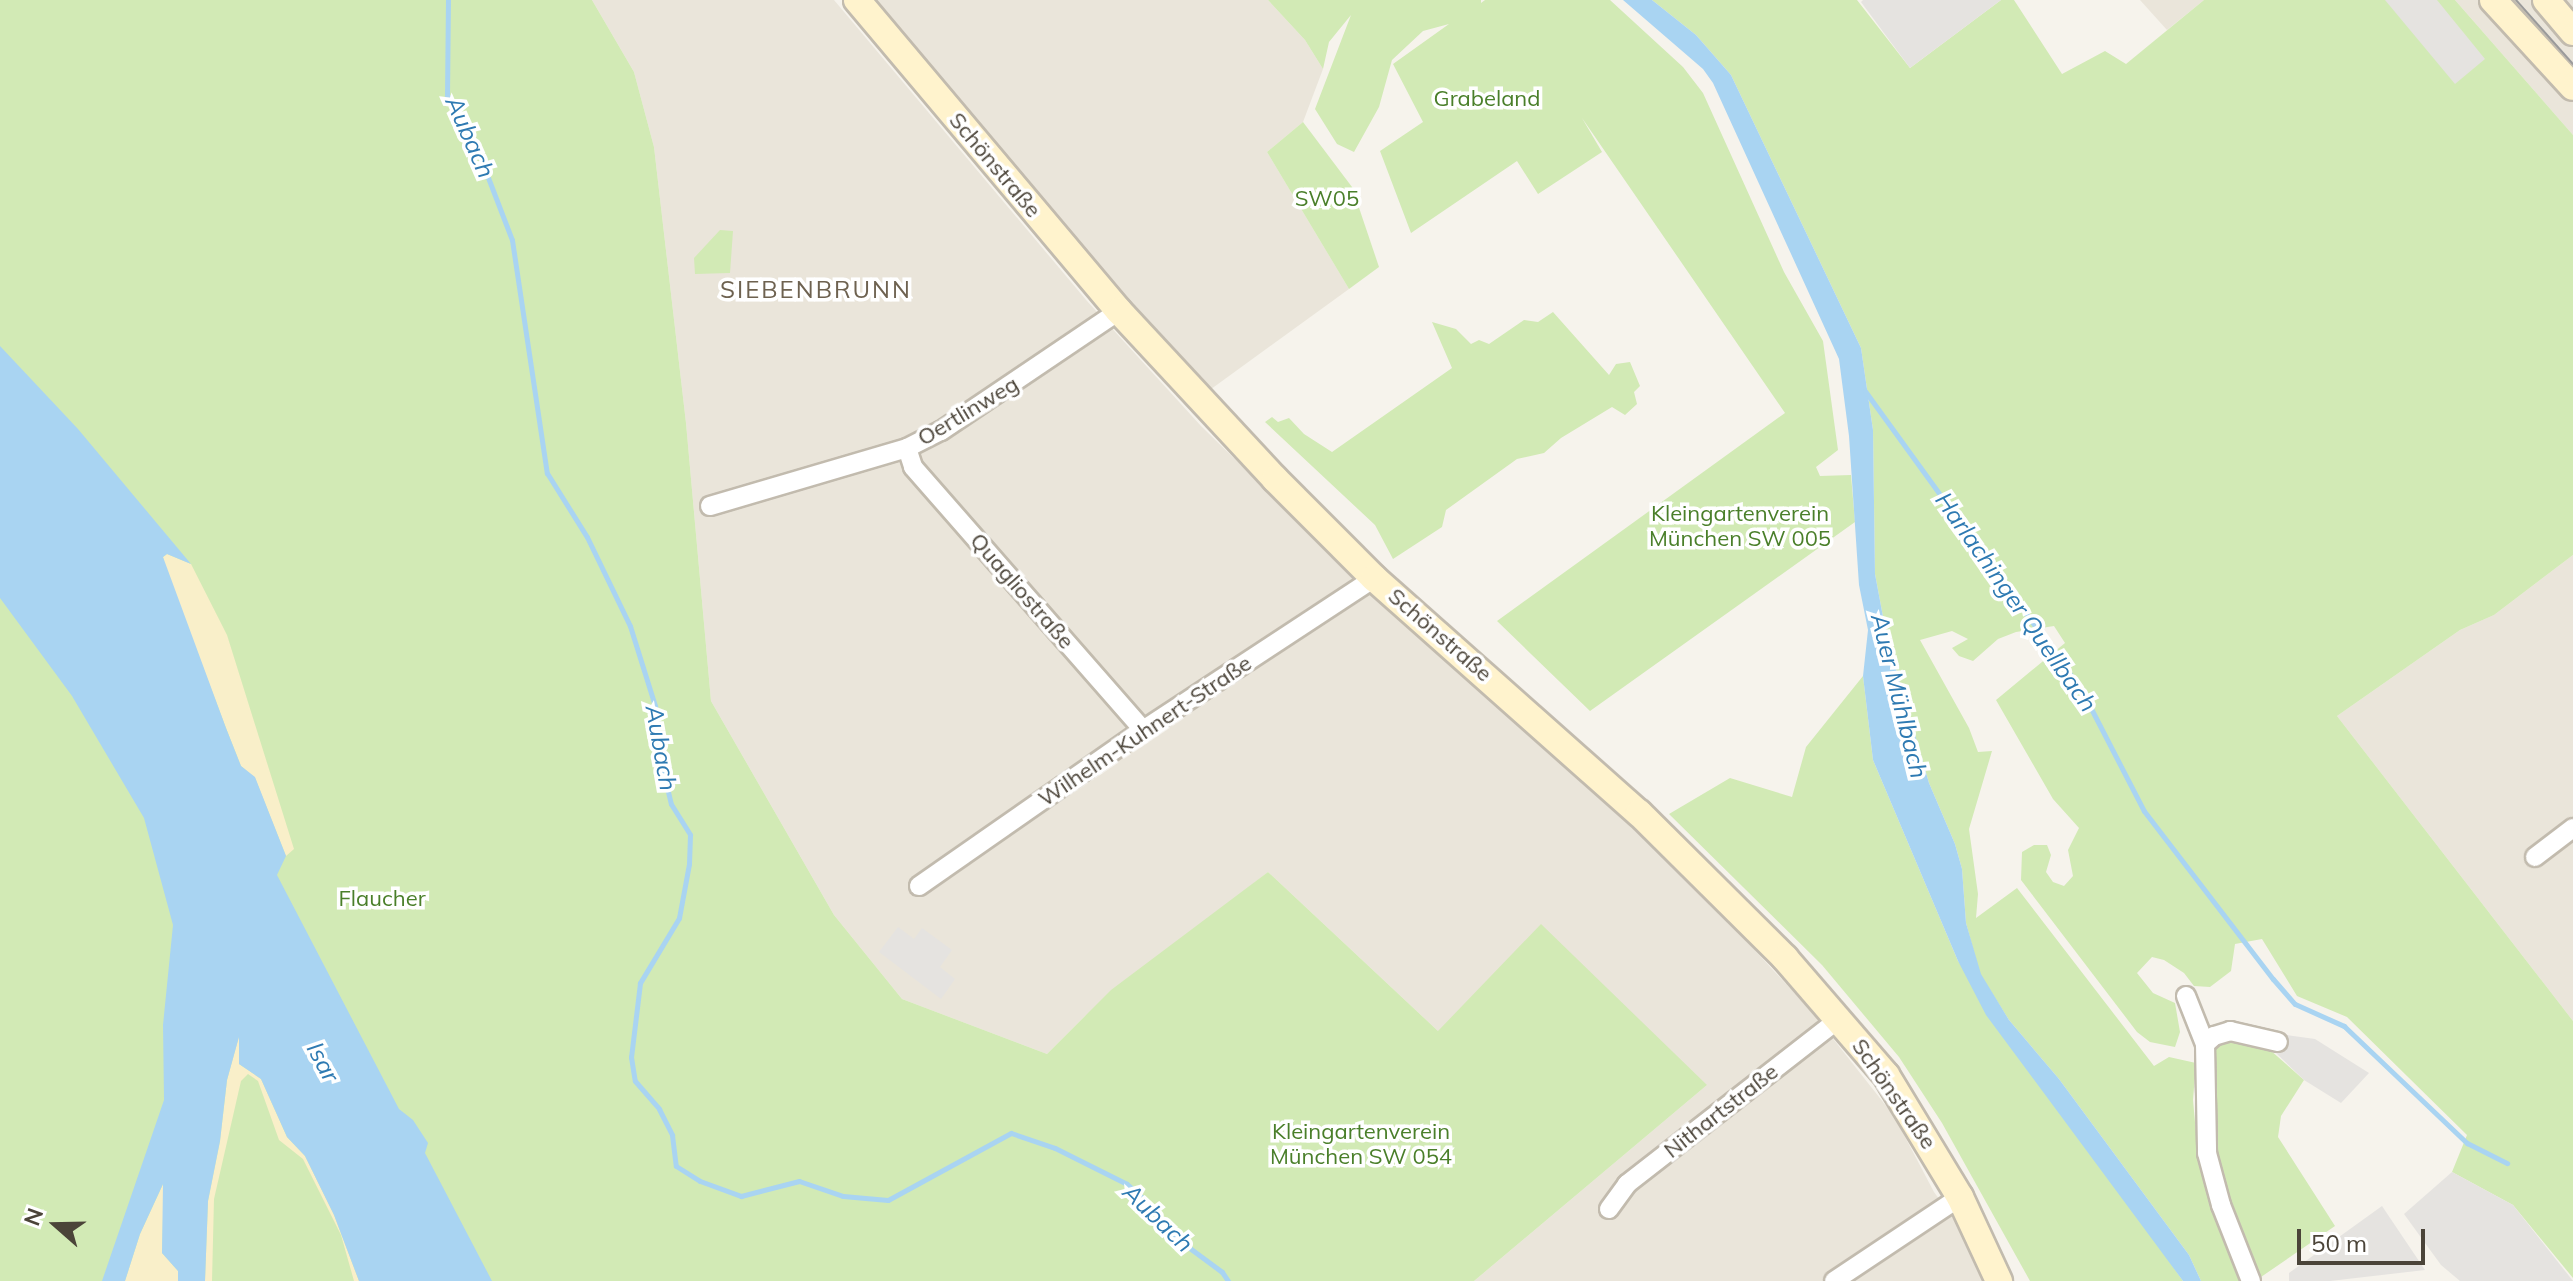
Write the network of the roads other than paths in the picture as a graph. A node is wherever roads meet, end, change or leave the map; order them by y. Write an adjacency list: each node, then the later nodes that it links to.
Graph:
1 (857, 0): 6 (street, Schönstraße)
2 (2493, 0): 5 (street)
3 (2546, 0): 4 (street)
4 (2573, 32)
5 (2573, 87)
6 (1119, 311): 7 (street, Oertlinweg); 9 (street, Schönstraße)
7 (907, 448): 8 (street, Oertlinweg); 10 (street, Quagliostraße)
8 (710, 506)
9 (1374, 578): 10 (street, Wilhelm-Kuhnert-Straße); 15 (street, Schönstraße)
10 (1143, 730): 13 (street, Wilhelm-Kuhnert-Straße)
11 (2573, 828): 12 (street)
12 (2535, 857)
13 (919, 886)
14 (2186, 996): 17 (street)
15 (1839, 1019): 18 (street, Schönstraße); 19 (street, Nithartstraße)
16 (2278, 1042): 17 (street)
17 (2205, 1044): 22 (street)
18 (1960, 1197): 20 (street); 21 (street, Schönstraße)
19 (1609, 1209)
20 (1834, 1281)
21 (1999, 1281)
22 (2251, 1281)

